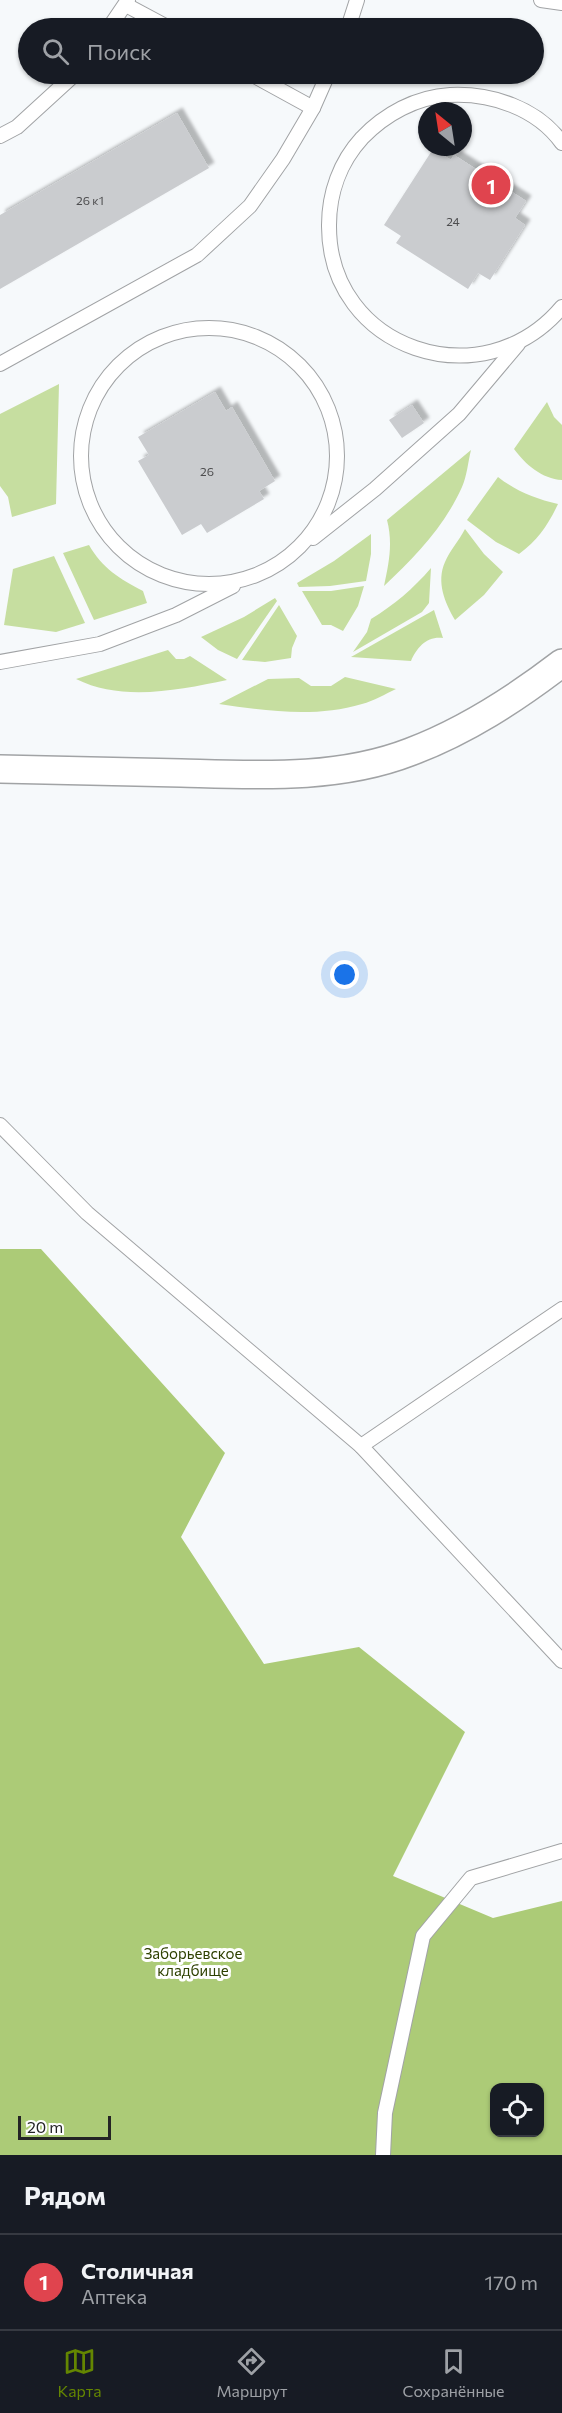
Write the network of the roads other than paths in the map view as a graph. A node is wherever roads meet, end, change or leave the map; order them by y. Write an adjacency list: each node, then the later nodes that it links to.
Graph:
1 (357, 0): 7 (lane)
2 (541, 0): 4 (lane)
3 (127, 3): 5 (lane); 6 (lane)
4 (562, 3)
5 (117, 18)
6 (152, 18)
7 (351, 18)
8 (64, 84): 12 (lane)
9 (269, 84): 11 (lane)
10 (324, 84): 11 (lane)
11 (313, 108): 16 (lane)
12 (0, 136)
13 (562, 143): 15 (lane)
14 (562, 307): 15 (lane)
15 (519, 342): 17 (lane)
16 (0, 364)
17 (292, 554): 18 (lane); 18 (lane)
18 (248, 579): 19 (lane)
19 (0, 662)
20 (562, 663): 21 (street)
21 (0, 768)
22 (0, 1125): 24 (lane)
23 (562, 1309): 24 (lane)
24 (361, 1446): 25 (lane)
25 (562, 1661)
26 (562, 1851): 27 (lane)
27 (383, 2155)

